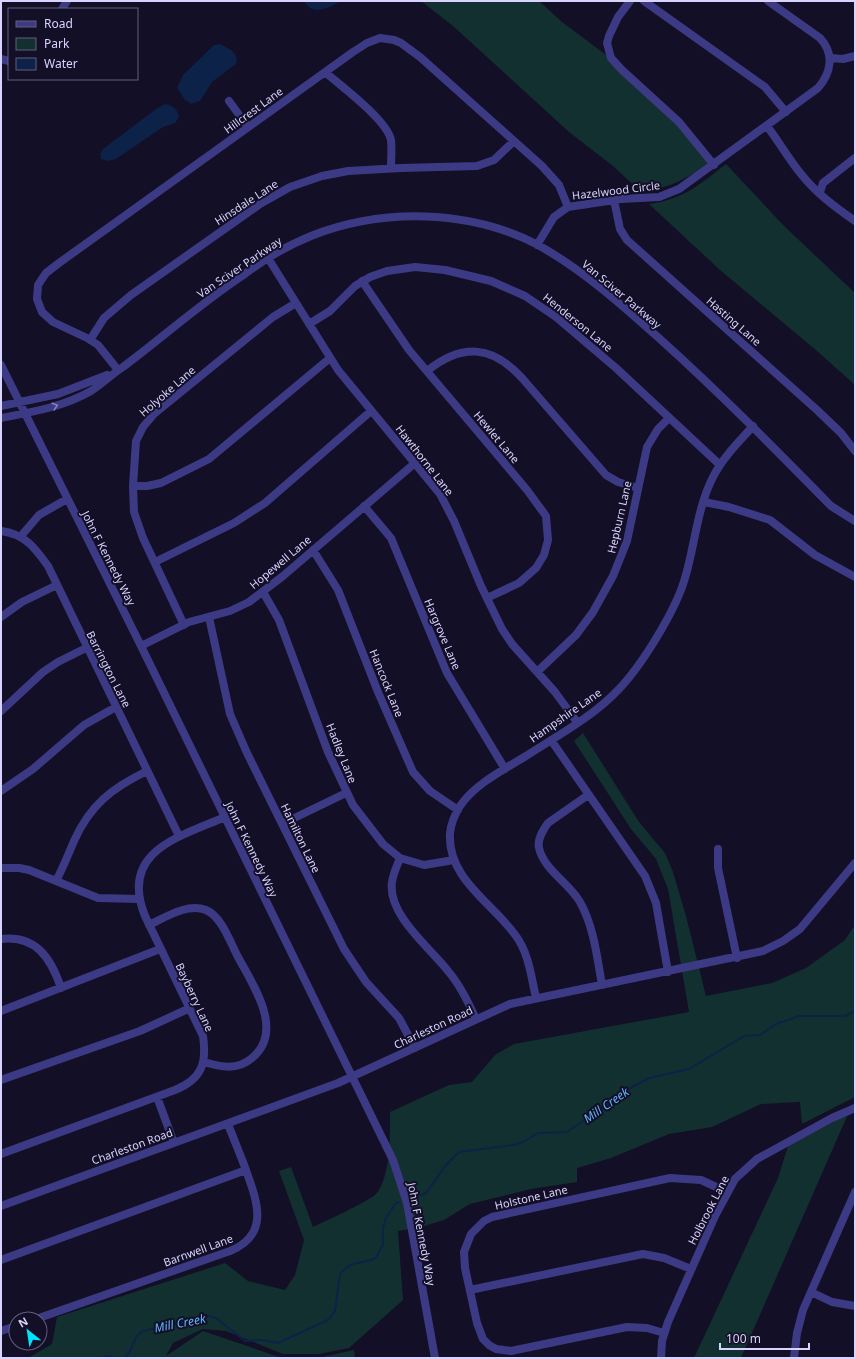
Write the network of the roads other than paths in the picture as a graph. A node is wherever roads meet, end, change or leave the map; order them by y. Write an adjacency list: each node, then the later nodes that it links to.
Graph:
1 (630, 1): 13 (street)
2 (644, 1): 8 (street)
3 (768, 1): 5 (street)
4 (855, 56): 5 (street)
5 (830, 58): 8 (street, Hazelwood Circle)
6 (326, 72): 10 (street, Hillcrest Lane); 11 (street, Hillcrest Lane); 14 (street)
7 (229, 101): 10 (street)
8 (786, 112): 9 (street, Hazelwood Circle)
9 (767, 126): 13 (street, Hazelwood Circle); 15 (street)
10 (248, 127): 24 (street, Hillcrest Lane)
11 (514, 141): 14 (street, Hinsdale Lane); 17 (street, Hillcrest Lane)
12 (855, 158): 15 (street)
13 (714, 165): 16 (street, Hazelwood Circle)
14 (390, 168): 24 (street, Hinsdale Lane)
15 (820, 192): 18 (street)
16 (614, 200): 17 (street, Hazelwood Circle); 36 (street, Hasting Lane)
17 (568, 207): 19 (street, Hazelwood Circle)
18 (855, 221)
19 (537, 245): 20 (street, Van Sciver Parkway); 35 (street, Van Sciver Parkway)
20 (268, 258): 22 (street, Hawthorne Lane); 27 (street, Van Sciver Parkway)
21 (362, 281): 23 (street, Henderson Lane); 28 (street, Hewlet Lane); 34 (street, Henderson Lane)
22 (296, 303): 23 (street, Hawthorne Lane); 39 (street, Holyoke Lane)
23 (309, 324): 25 (street, Hawthorne Lane)
24 (90, 340): 27 (street, Hillcrest Lane)
25 (330, 358): 31 (street, Hawthorne Lane); 39 (street)
26 (1, 365): 29 (street, John F Kennedy Way)
27 (118, 370): 29 (street, Van Sciver Parkway); 32 (street, Van Sciver Parkway, one-way to 27)
28 (427, 371): 40 (street); 52 (street, Hewlet Lane)
29 (19, 403): 30 (street, Van Sciver Parkway); 32 (street, John F Kennedy Way)
30 (1, 406)
31 (371, 411): 37 (street, Hawthorne Lane); 48 (street)
32 (25, 413): 33 (street, Van Sciver Parkway); 41 (street, John F Kennedy Way)
33 (1, 418)
34 (670, 418): 38 (street, Henderson Lane); 40 (street, Hepburn Lane)
35 (753, 426): 38 (street, Hampshire Lane); 44 (street, Van Sciver Parkway)
36 (855, 450)
37 (415, 463): 43 (street, Hopewell Lane); 52 (street, Hawthorne Lane)
38 (720, 465): 42 (street, Hampshire Lane)
39 (133, 486): 48 (street, Holyoke Lane)
40 (638, 488): 58 (street, Hepburn Lane)
41 (67, 499): 46 (street); 56 (street, John F Kennedy Way)
42 (704, 502): 49 (street); 61 (street, Hampshire Lane)
43 (364, 506): 47 (street, Hopewell Lane); 63 (street, Hargrove Lane)
44 (855, 521)
45 (1, 531): 46 (street, Barrington Lane)
46 (21, 536): 50 (street, Barrington Lane)
47 (313, 550): 51 (street, Hopewell Lane); 68 (street, Hancock Lane)
48 (155, 562): 55 (street, Holyoke Lane)
49 (855, 577)
50 (57, 585): 53 (street); 57 (street, Barrington Lane)
51 (263, 592): 54 (street, Hopewell Lane); 66 (street, Hadley Lane)
52 (487, 598): 58 (street, Hawthorne Lane)
53 (1, 617)
54 (209, 617): 55 (street, Hopewell Lane); 70 (street, Hamilton Lane)
55 (184, 625): 56 (street, Hopewell Lane)
56 (141, 646): 69 (street, John F Kennedy Way)
57 (86, 648): 59 (street, Barrington Lane); 60 (street)
58 (537, 672): 61 (street, Hawthorne Lane)
59 (116, 707): 64 (street, Barrington Lane); 65 (street)
60 (1, 711)
61 (577, 722): 62 (street, Hampshire Lane)
62 (550, 740): 63 (street, Hampshire Lane); 67 (street)
63 (505, 769): 68 (street, Hampshire Lane)
64 (147, 771): 71 (street, Barrington Lane); 77 (street)
65 (1, 791)
66 (346, 793): 70 (street); 73 (street, Hadley Lane)
67 (588, 796): 83 (street); 84 (street)
68 (458, 810): 74 (street, Hampshire Lane)
69 (225, 817): 71 (street, Bayberry Lane); 92 (street, John F Kennedy Way)
70 (282, 824): 90 (street, Hamilton Lane)
71 (179, 836): 78 (street, Bayberry Lane)
72 (718, 849): 82 (street)
73 (400, 858): 74 (street, Hadley Lane); 89 (street)
74 (454, 860): 86 (street, Hampshire Lane)
75 (855, 863): 82 (street, Charleston Road)
76 (1, 868): 77 (street)
77 (56, 880): 78 (street)
78 (139, 899): 79 (street, Bayberry Lane)
79 (149, 925): 81 (street, Bayberry Lane); 91 (street)
80 (1, 939): 85 (street)
81 (160, 949): 85 (street); 87 (street, Bayberry Lane)
82 (737, 958): 83 (street, Charleston Road)
83 (668, 972): 84 (street, Charleston Road)
84 (602, 985): 86 (street, Charleston Road)
85 (61, 988): 88 (street)
86 (536, 998): 89 (street, Charleston Road)
87 (190, 1008): 91 (street, Bayberry Lane); 93 (street)
88 (1, 1011)
89 (476, 1019): 90 (street, Charleston Road)
90 (415, 1048): 92 (street, Charleston Road)
91 (204, 1062): 94 (street)
92 (352, 1078): 96 (street, Charleston Road); 110 (street, John F Kennedy Way)
93 (1, 1080)
94 (157, 1096): 97 (street); 98 (street)
95 (855, 1108): 100 (street, Holbrook Lane)
96 (228, 1124): 97 (street, Charleston Road); 99 (street, Barnwell Lane)
97 (174, 1143): 102 (street, Charleston Road)
98 (1, 1154)
99 (246, 1170): 103 (street); 108 (street, Barnwell Lane)
100 (727, 1192): 104 (street, Holbrook Lane); 105 (street, Holstone Lane)
101 (855, 1192): 106 (street)
102 (1, 1206)
103 (1, 1260)
104 (691, 1269): 105 (street); 109 (street, Holbrook Lane)
105 (470, 1290): 109 (street, Holstone Lane)
106 (811, 1292): 107 (street); 112 (street)
107 (855, 1306)
108 (48, 1315)
109 (664, 1334): 111 (street, Holbrook Lane)
110 (435, 1358)
111 (661, 1358)
112 (794, 1358)

